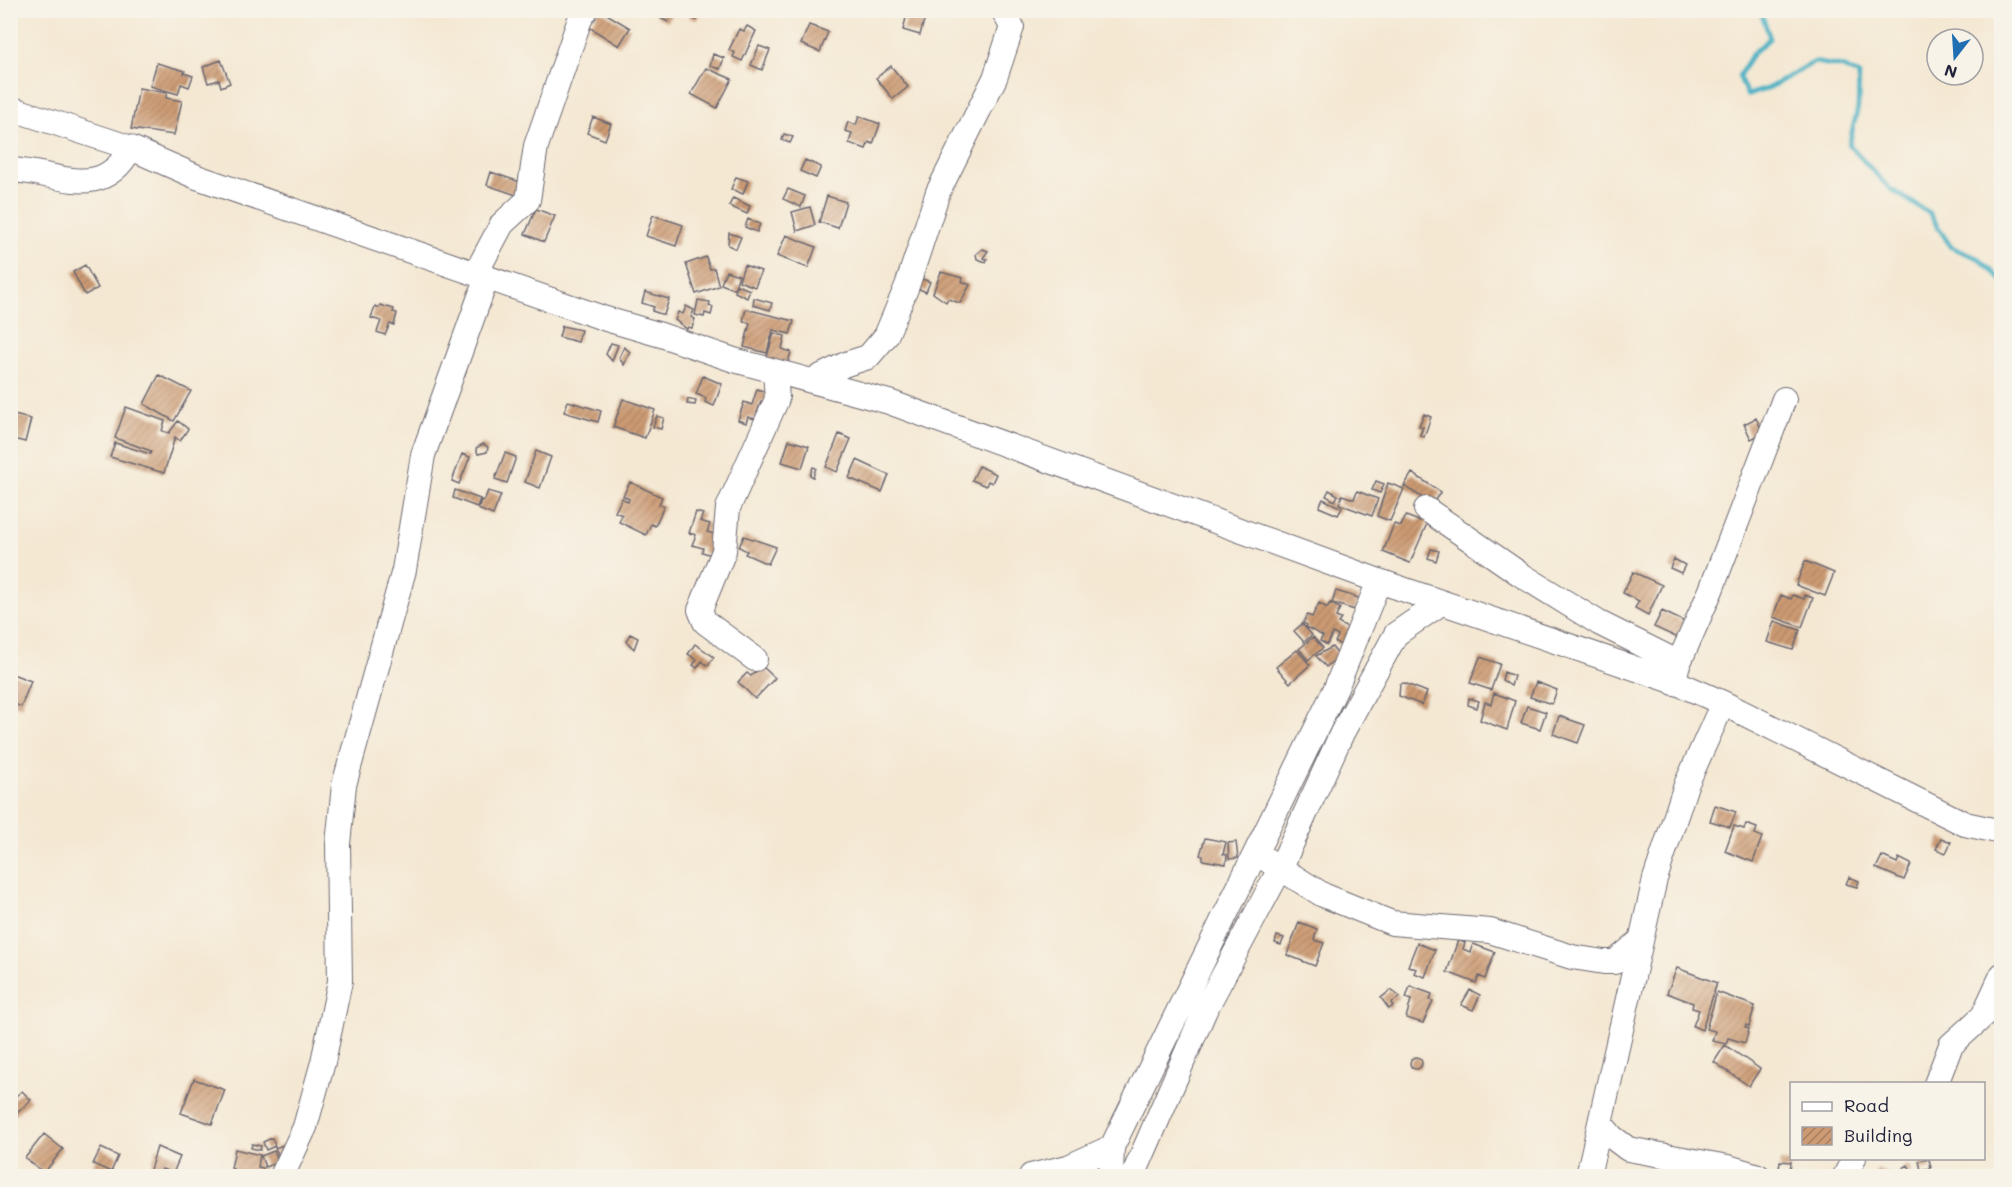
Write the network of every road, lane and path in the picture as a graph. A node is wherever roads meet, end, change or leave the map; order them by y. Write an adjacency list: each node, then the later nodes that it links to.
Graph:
1 (586, 10): 6 (street)
2 (1003, 10): 8 (street)
3 (10, 108): 4 (street)
4 (131, 148): 5 (street); 6 (street)
5 (10, 170)
6 (482, 275): 7 (street); 26 (street)
7 (775, 371): 8 (street); 14 (street)
8 (811, 381): 11 (street)
9 (1784, 399): 15 (street)
10 (1426, 508): 15 (street)
11 (1389, 585): 12 (street); 13 (street); 18 (street)
12 (1441, 603): 13 (street); 15 (street)
13 (1396, 633): 19 (street)
14 (755, 659)
15 (1675, 675): 16 (street)
16 (1723, 703): 17 (street); 20 (street)
17 (2001, 832)
18 (1256, 852): 19 (street); 24 (street)
19 (1280, 869): 20 (street); 29 (street)
20 (1640, 941): 23 (street)
21 (2001, 975): 22 (street)
22 (1936, 1082)
23 (1601, 1124): 30 (street); 31 (street)
24 (1112, 1147): 27 (street); 28 (street)
25 (1853, 1160): 32 (street)
26 (282, 1176)
27 (1031, 1176)
28 (1111, 1176)
29 (1132, 1176)
30 (1588, 1176)
31 (1758, 1176)
32 (1845, 1176)

